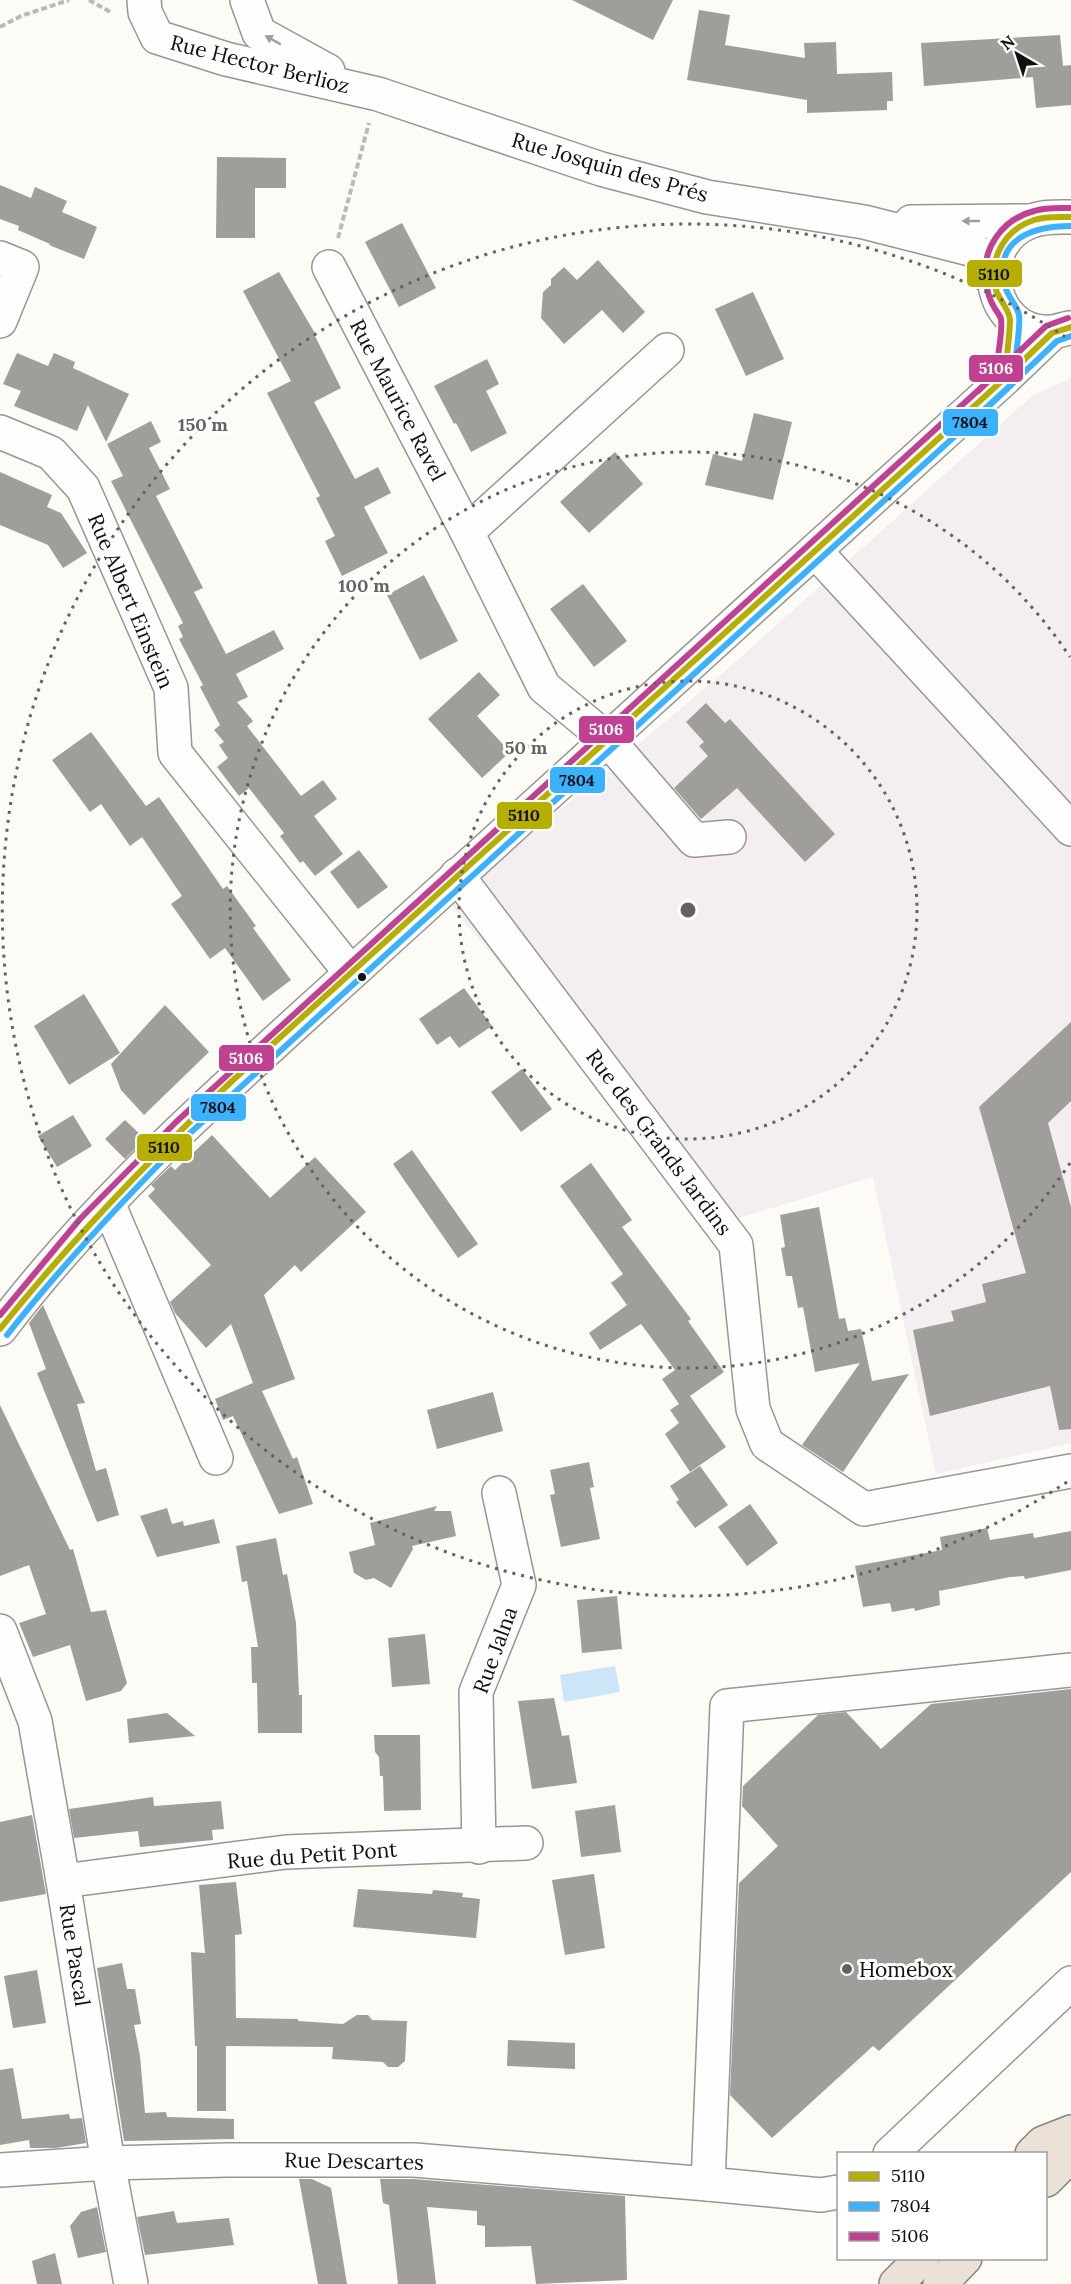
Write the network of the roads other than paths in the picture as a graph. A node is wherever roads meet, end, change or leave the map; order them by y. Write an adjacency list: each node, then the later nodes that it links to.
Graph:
1 (144, 0): 3 (street, Rue Hector Berlioz)
2 (247, 0): 3 (street, Rue Hector Berlioz, one-way to 2)
3 (369, 91): 6 (street, Rue Josquin des Prés)
4 (1071, 217): 5 (street, Rue Josquin des Prés)
5 (1029, 221): 6 (street, Rue Josquin des Prés, one-way to 6); 9 (street)
6 (864, 222): 9 (street, Rue Josquin des Prés)
7 (0, 258): 11 (street)
8 (329, 267): 16 (street, Rue Maurice Ravel)
9 (993, 270): 10 (street)
10 (1010, 316): 12 (street); 14 (street)
11 (0, 321)
12 (1061, 330): 14 (street)
13 (667, 350): 16 (street)
14 (1004, 379): 17 (street)
15 (0, 432): 22 (street, Rue Albert Einstein)
16 (467, 532): 18 (street, Rue Maurice Ravel)
17 (816, 551): 18 (street); 19 (street)
18 (608, 740): 20 (street, Rue Maurice Ravel); 21 (street)
19 (1071, 829)
20 (729, 837)
21 (458, 875): 22 (street); 26 (street, Rue des Grands Jardins)
22 (351, 973): 23 (street)
23 (108, 1203): 24 (street); 25 (street)
24 (0, 1329)
25 (216, 1458)
26 (1071, 1471)
27 (499, 1493): 31 (street, Rue Jalna)
28 (0, 1631): 32 (street, Rue Pascal)
29 (1071, 1670): 41 (street)
30 (526, 1843): 31 (street, Rue du Petit Pont)
31 (479, 1846): 32 (street, Rue du Petit Pont)
32 (63, 1881): 38 (street, Rue Pascal)
33 (1071, 1983): 35 (street)
34 (1071, 2132): 36 (highway)
35 (892, 2152)
36 (1034, 2152)
37 (1071, 2155): 40 (highway)
38 (108, 2163): 39 (street, Rue Descartes); 41 (street, Rue Descartes); 45 (street, Rue Pascal)
39 (0, 2170)
40 (1047, 2179)
41 (708, 2184): 42 (street, Rue Descartes)
42 (837, 2192)
43 (921, 2260): 46 (highway)
44 (964, 2260): 47 (highway)
45 (131, 2284)
46 (896, 2284)
47 (940, 2284)

